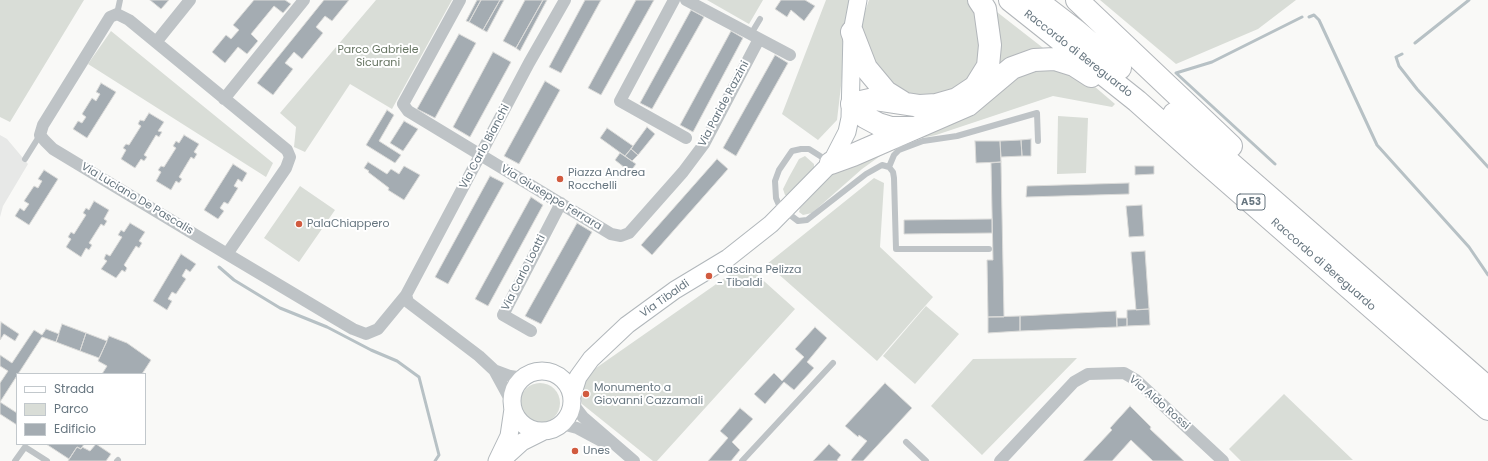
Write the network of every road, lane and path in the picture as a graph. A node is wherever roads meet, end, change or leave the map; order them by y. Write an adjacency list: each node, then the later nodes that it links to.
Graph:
1 (120, 0): 13 (lane)
2 (190, 0): 17 (street)
3 (304, 0): 19 (street)
4 (460, 0): 26 (street, Via Giuseppe Ferrara)
5 (565, 0): 26 (street, Via Carlo Bianchi)
6 (674, 0): 24 (street)
7 (686, 0): 16 (street)
8 (858, 0): 15 (street, Via Tibaldi)
9 (979, 0): 20 (highway)
10 (1010, 0): 28 (highway, Raccordo di Bereguardo / A53)
11 (1036, 0): 36 (highway, Raccordo di Bereguardo / A53)
12 (1078, 0): 36 (highway)
13 (117, 14): 17 (street); 23 (street)
14 (760, 19): 16 (lane)
15 (852, 32): 20 (highway); 21 (street, Via Tibaldi)
16 (755, 37): 18 (street); 33 (street, Via Paride Razzini)
17 (157, 41): 19 (street)
18 (790, 55)
19 (224, 99): 35 (street)
20 (903, 103): 21 (highway)
21 (852, 104): 22 (highway); 29 (street, Via Tibaldi)
22 (919, 128): 28 (highway); 29 (highway)
23 (40, 135): 27 (lane); 35 (street, Via Luciano De Pascalis)
24 (686, 138)
25 (1038, 141): 30 (lane)
26 (480, 156): 31 (street, Via Giuseppe Ferrara); 37 (street, Via Carlo Bianchi)
27 (25, 159)
28 (1203, 160): 47 (highway, Raccordo di Bereguardo / A53)
29 (831, 163): 32 (street, Via Tibaldi); 32 (lane)
30 (889, 166): 32 (lane); 34 (lane)
31 (561, 203): 33 (street, Via Giuseppe Ferrara); 38 (street, Via Carlo Loatti)
32 (785, 211): 39 (street, Via Tibaldi)
33 (621, 236)
34 (989, 249)
35 (227, 254): 37 (street, Via Luciano De Pascalis)
36 (1359, 275): 44 (highway, Raccordo di Bereguardo / A53)
37 (406, 295): 41 (street)
38 (532, 331)
39 (591, 359): 42 (street, Via Tibaldi); 45 (street, Via Tibaldi)
40 (833, 363): 56 (lane)
41 (494, 370): 43 (street); 46 (street)
42 (548, 372): 43 (street); 45 (street)
43 (524, 378): 46 (street)
44 (1488, 388)
45 (572, 399): 48 (street); 51 (street)
46 (513, 406): 49 (street); 54 (street)
47 (1488, 409)
48 (562, 424): 49 (street); 51 (street)
49 (544, 431): 55 (street)
50 (906, 442): 57 (lane)
51 (631, 459)
52 (15, 461): 53 (lane)
53 (47, 461)
54 (497, 461)
55 (501, 461)
56 (742, 461)
57 (926, 461)
58 (1000, 461): 59 (street, Via Aldo Rossi)
59 (1223, 461)

